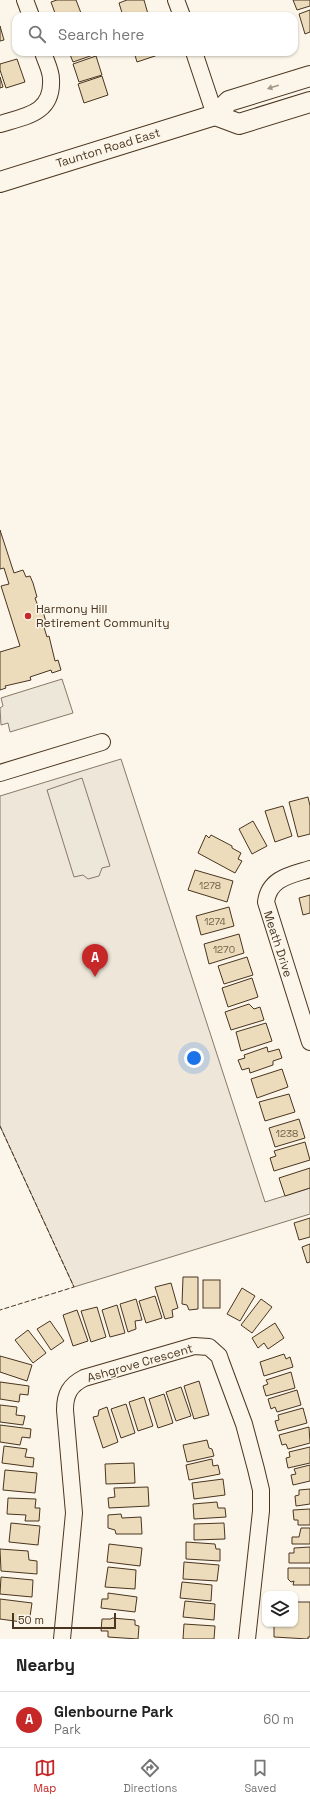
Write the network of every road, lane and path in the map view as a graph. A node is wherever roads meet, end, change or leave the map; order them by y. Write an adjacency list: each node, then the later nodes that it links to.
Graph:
1 (25, 0): 3 (street)
2 (176, 0): 4 (street)
3 (29, 12)
4 (180, 12)
5 (44, 56): 10 (street)
6 (195, 56): 9 (street)
7 (310, 76): 9 (main road, Taunton Road East, one-way to 9)
8 (310, 102): 9 (main road)
9 (215, 115): 11 (main road, Taunton Road East)
10 (0, 124)
11 (0, 182)
12 (102, 742): 13 (street)
13 (0, 773)
14 (310, 869): 15 (street, Meath Drive)
15 (310, 1042)
16 (62, 1639): 17 (street, Ashgrove Crescent)
17 (246, 1639)

